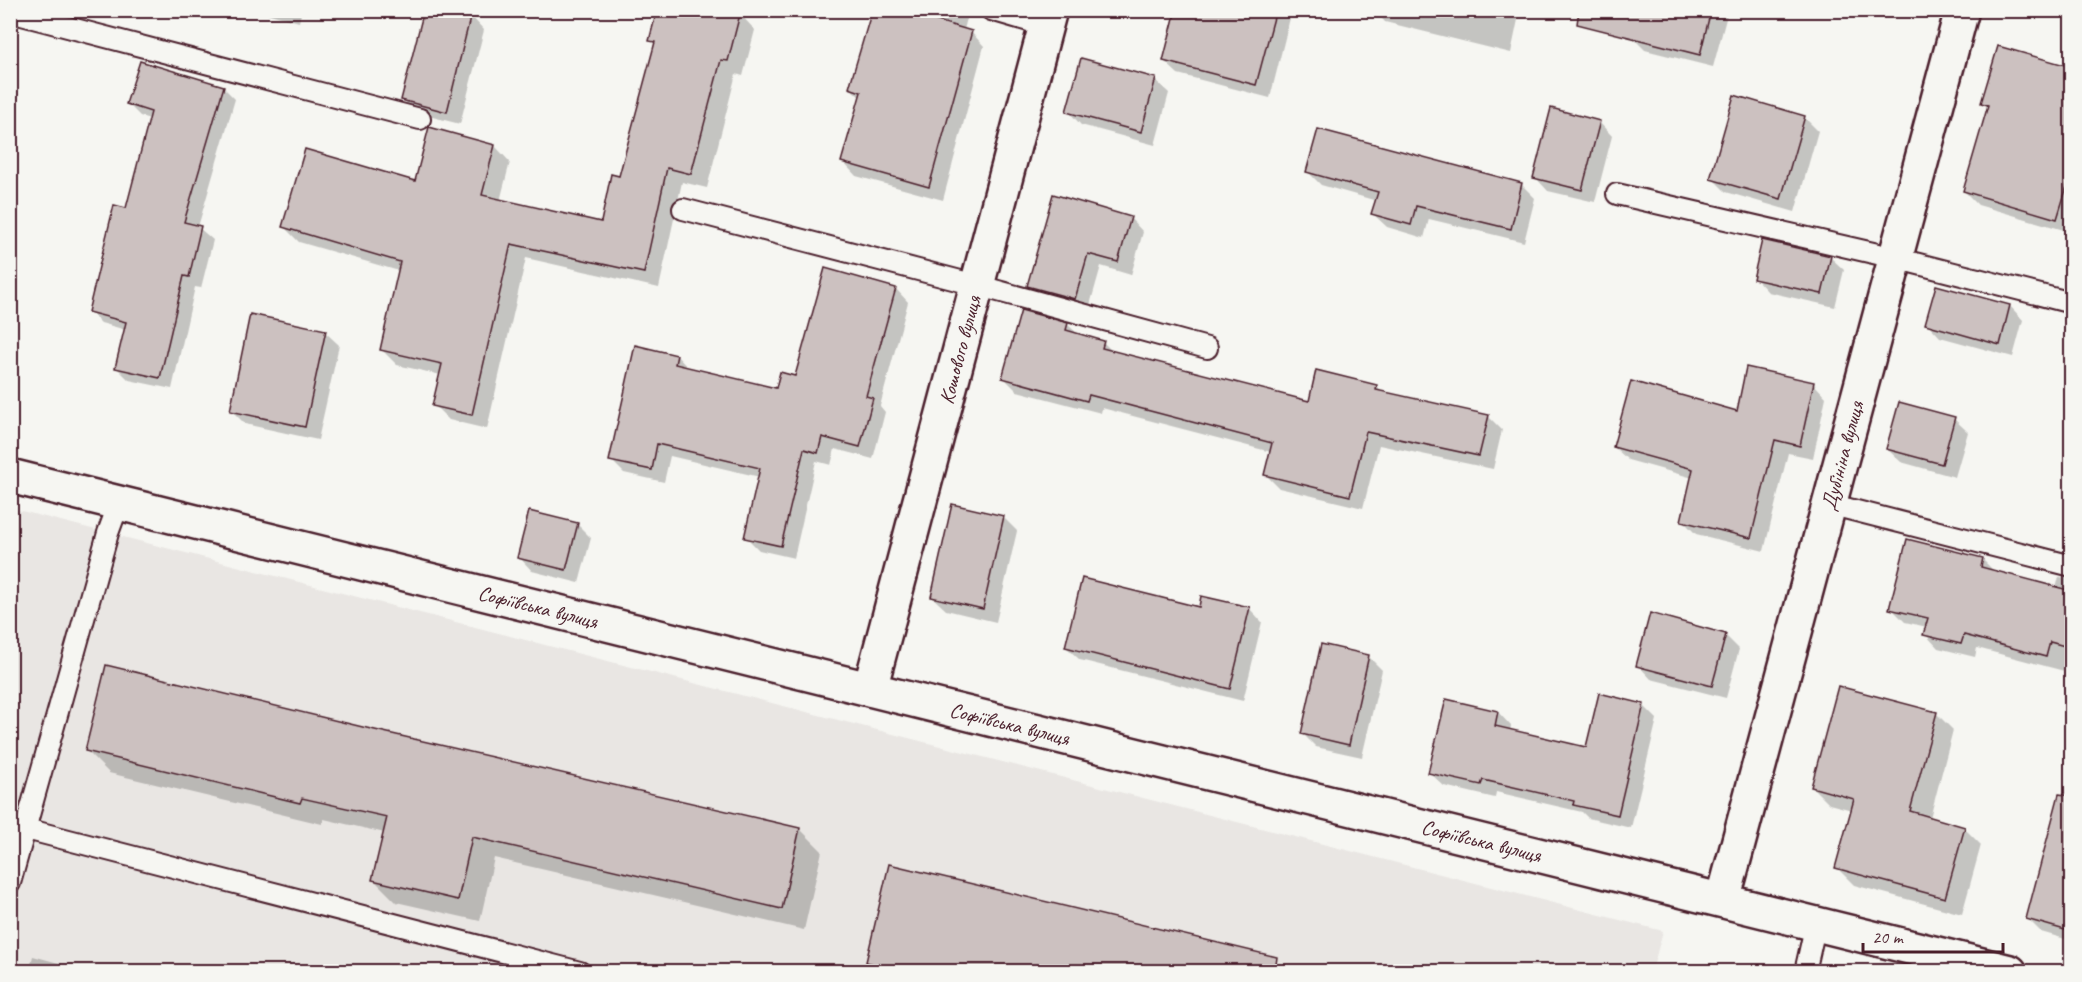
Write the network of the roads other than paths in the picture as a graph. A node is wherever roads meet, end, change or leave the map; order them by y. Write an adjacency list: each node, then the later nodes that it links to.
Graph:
1 (991, 10): 4 (lane)
2 (1962, 10): 8 (street, Дубініна вулиця)
3 (10, 12): 5 (lane)
4 (1048, 18): 9 (street, Кошового вулиця)
5 (420, 119)
6 (1617, 194): 8 (lane)
7 (683, 209): 9 (lane)
8 (1895, 258): 10 (lane); 14 (street, Дубініна вулиця)
9 (976, 285): 11 (lane); 16 (street, Кошового вулиця)
10 (2072, 303)
11 (1207, 348)
12 (10, 476): 13 (street, Софіївська вулиця)
13 (119, 502): 16 (street, Софіївська вулиця); 17 (lane)
14 (1829, 504): 15 (lane); 19 (street, Дубініна вулиця)
15 (2072, 566)
16 (870, 688): 19 (street, Софіївська вулиця)
17 (26, 828): 18 (lane); 21 (lane)
18 (10, 884)
19 (1723, 900): 20 (street, Софіївська вулиця)
20 (1816, 923): 22 (lane); 23 (street, Софіївська вулиця)
21 (580, 972)
22 (1805, 972)
23 (2010, 972)

